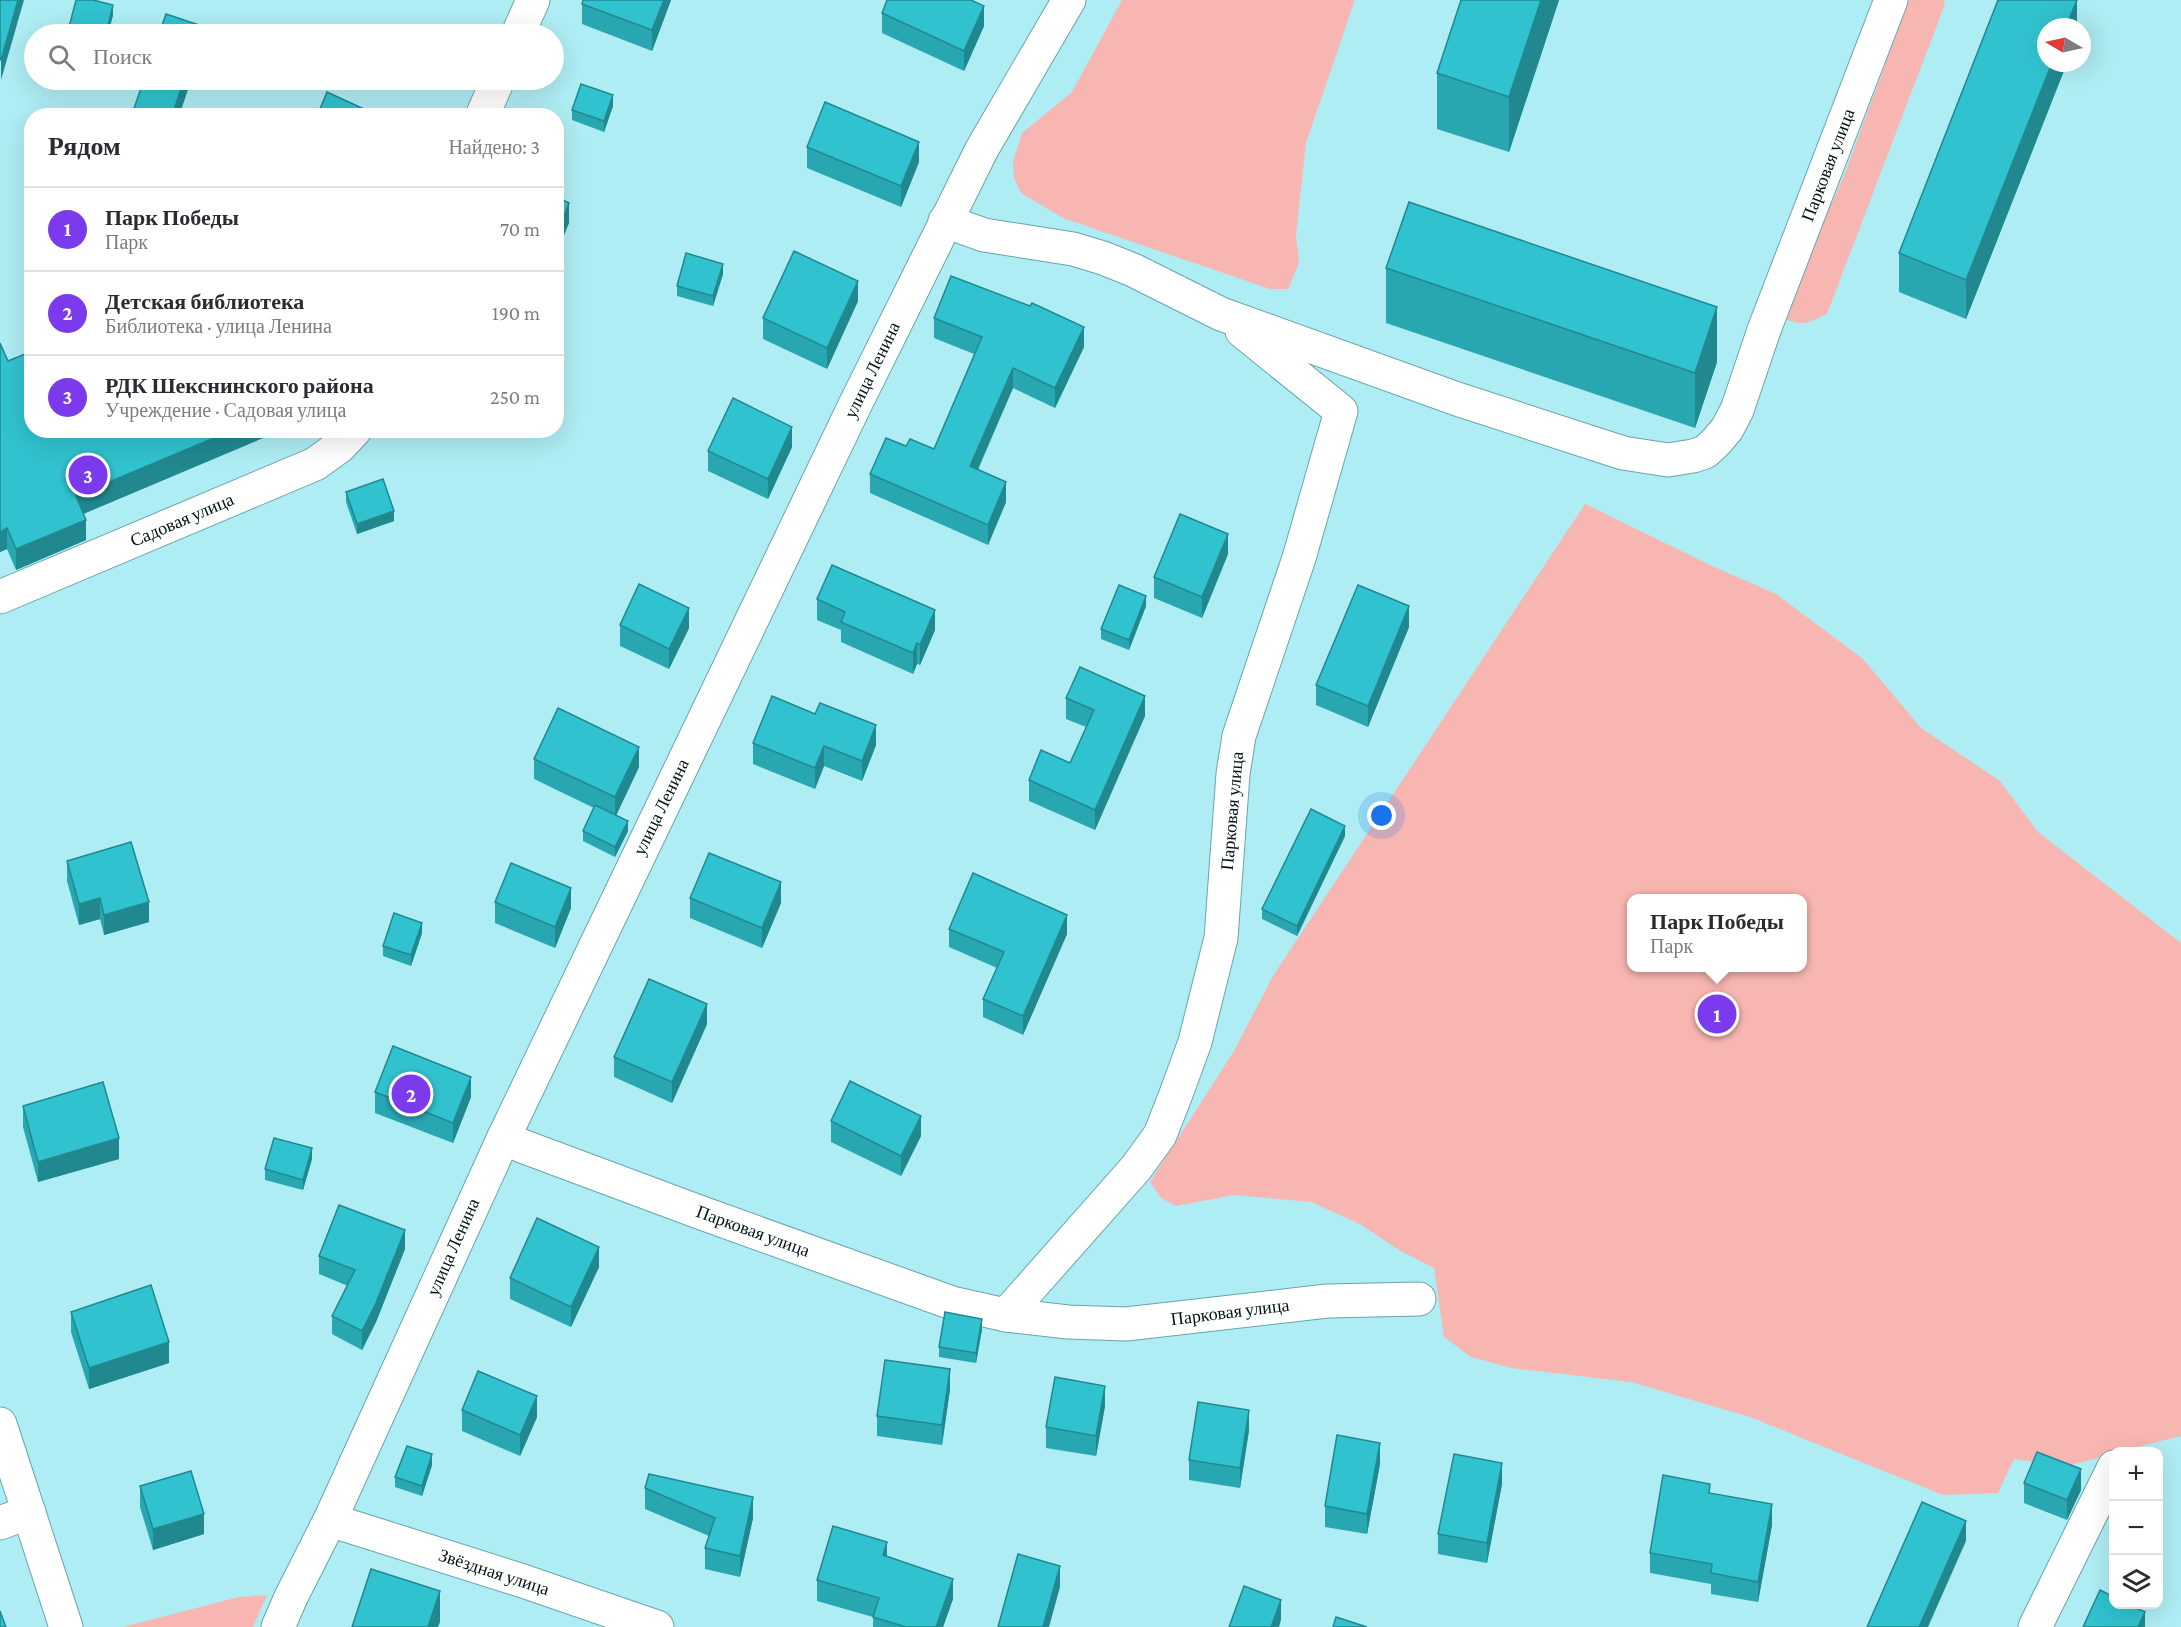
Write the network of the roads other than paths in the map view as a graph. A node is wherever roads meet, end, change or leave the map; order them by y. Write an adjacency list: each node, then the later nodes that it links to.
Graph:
1 (532, 0): 4 (street)
2 (1069, 0): 7 (street, улица Ленина)
3 (1891, 0): 8 (street, Парковая улица)
4 (522, 24)
5 (494, 90): 6 (street)
6 (486, 108)
7 (945, 221): 8 (street); 11 (street, улица Ленина)
8 (1221, 314): 13 (street, Парковая улица)
9 (348, 438): 10 (street, Садовая улица)
10 (0, 597)
11 (504, 1137): 13 (street, Парковая улица); 17 (street, улица Ленина)
12 (1419, 1299): 13 (street, Парковая улица)
13 (1006, 1315)
14 (0, 1424): 16 (street)
15 (2109, 1476): 21 (street)
16 (14, 1517): 18 (street)
17 (330, 1520): 19 (street, улица Ленина); 20 (street, Звёздная улица)
18 (66, 1627)
19 (278, 1627)
20 (657, 1627)
21 (2035, 1627)

